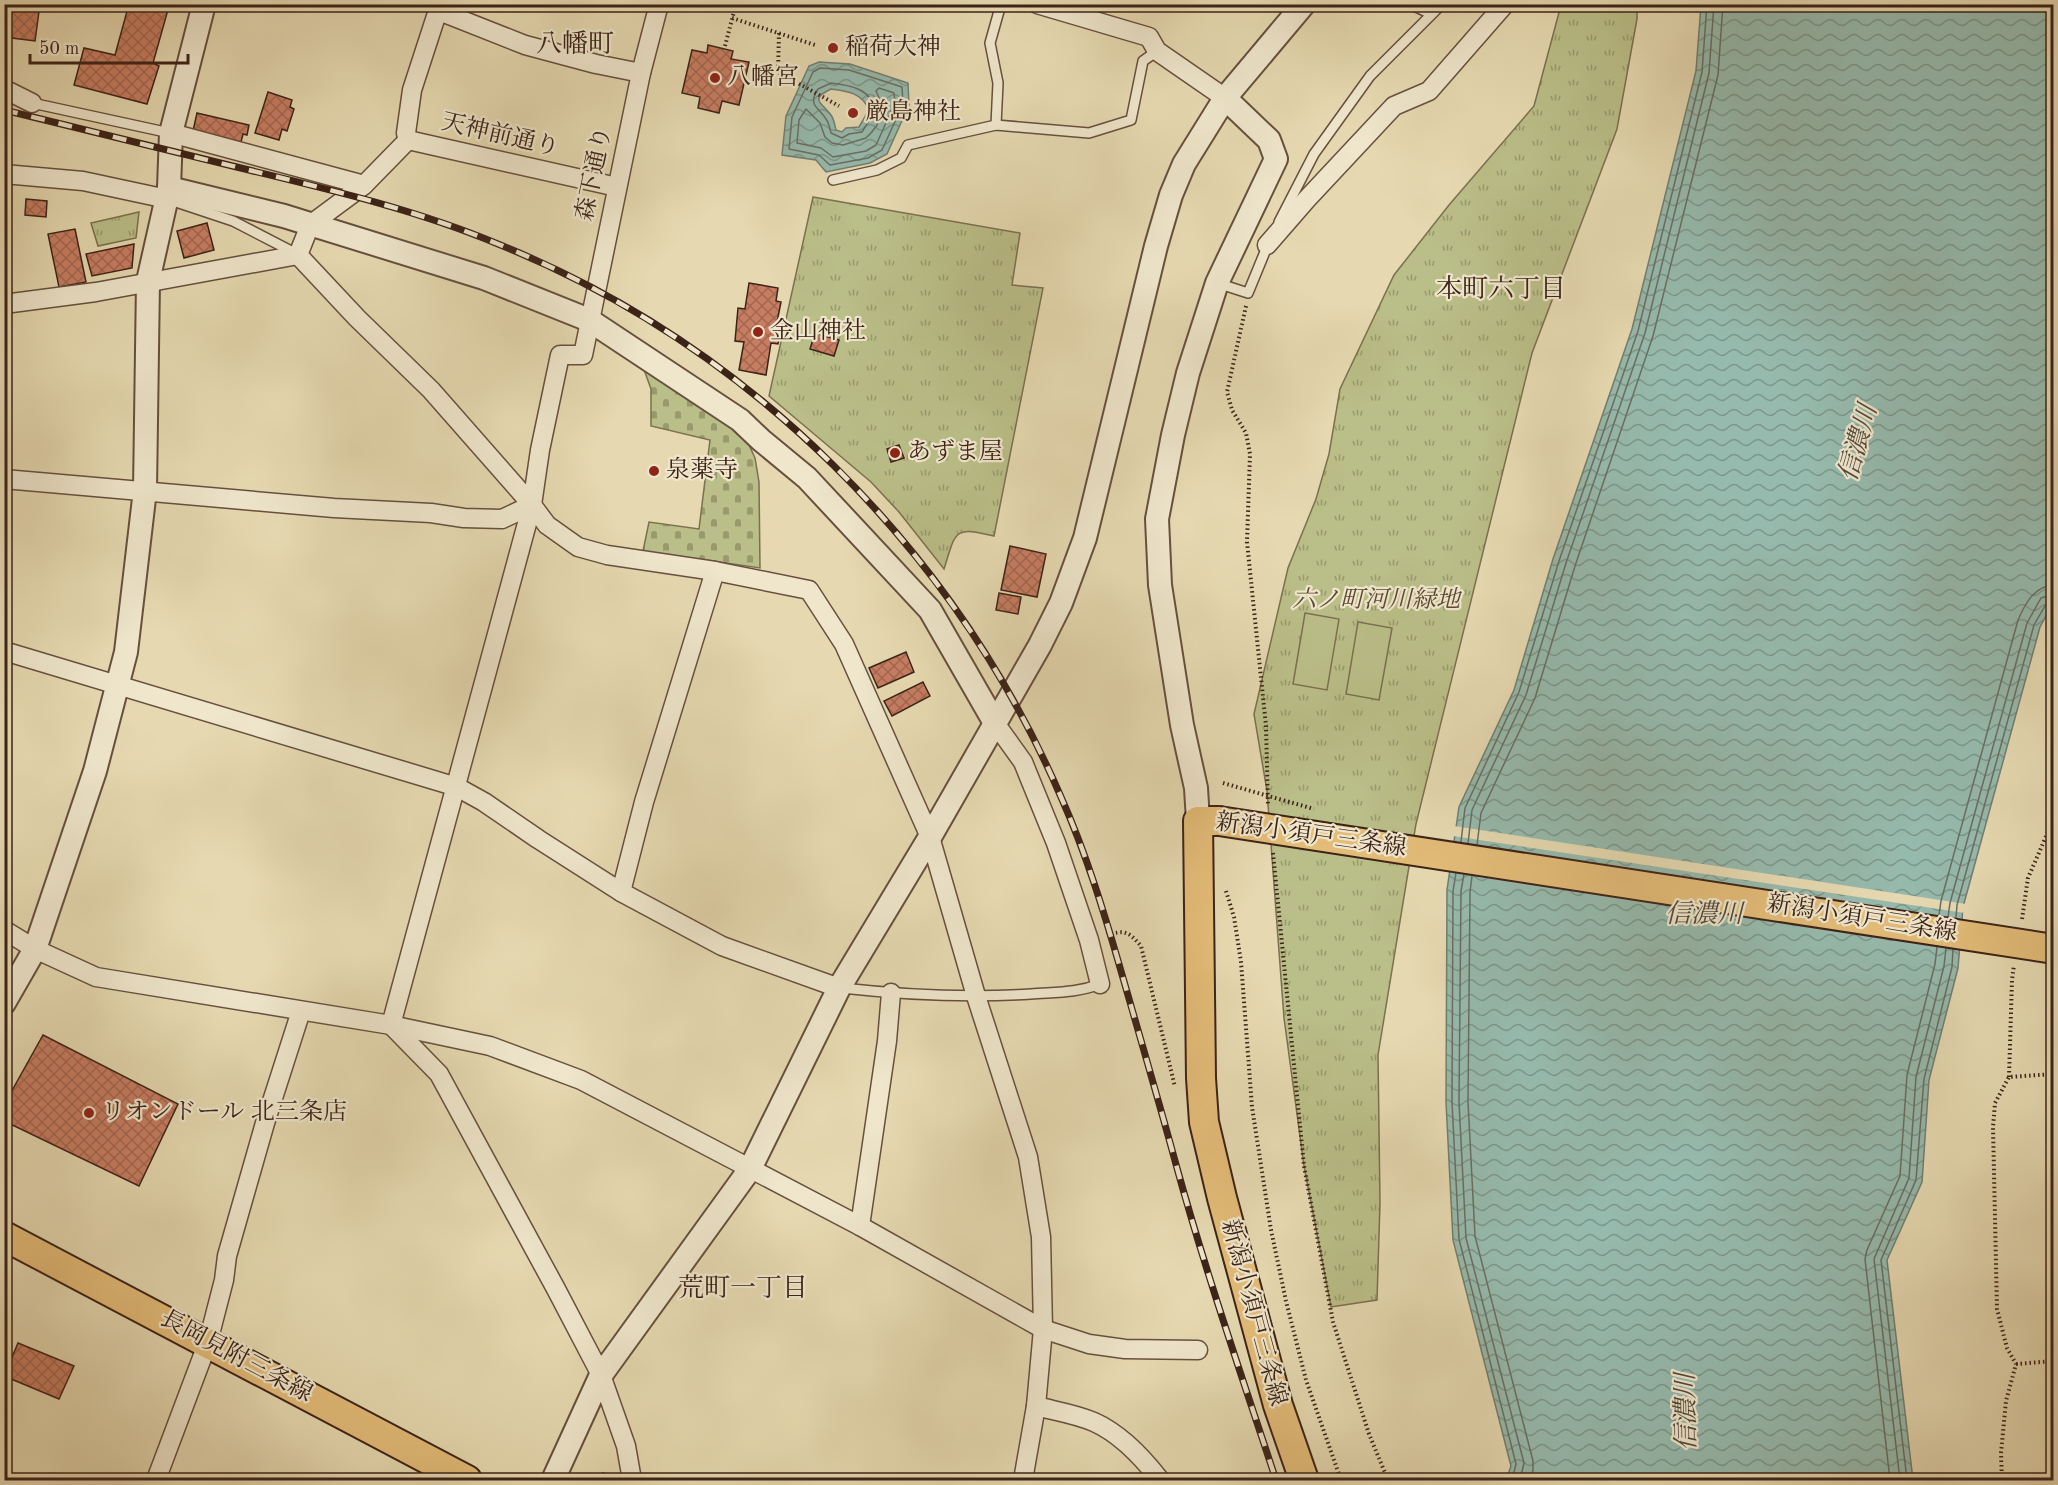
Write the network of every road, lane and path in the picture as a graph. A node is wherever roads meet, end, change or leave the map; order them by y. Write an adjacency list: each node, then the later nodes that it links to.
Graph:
1 (204, 4): 23 (street)
2 (659, 4): 17 (street, 森下通り)
3 (736, 4): 12 (path)
4 (1001, 4): 22 (lane)
5 (1037, 4): 16 (street)
6 (1304, 4): 19 (street)
7 (1410, 4): 11 (lane)
8 (1442, 4): 11 (lane)
9 (1505, 4): 31 (street)
10 (439, 8): 17 (street); 24 (street)
11 (1431, 15): 31 (lane)
12 (732, 18): 13 (path); 15 (path)
13 (778, 33): 14 (path); 21 (path)
14 (815, 45)
15 (725, 46)
16 (1157, 51): 19 (street); 22 (lane)
17 (641, 73): 28 (street, 森下通り)
18 (4, 89): 20 (street)
19 (1226, 98): 34 (street); 44 (street)
20 (32, 103): 23 (lane)
21 (840, 106)
22 (996, 125): 26 (lane)
23 (171, 133): 27 (street); 29 (street)
24 (408, 140): 27 (street); 28 (street, 天神前通り)
25 (4, 174): 29 (street)
26 (833, 180)
27 (363, 185): 30 (street)
28 (617, 188): 37 (street, 森下通り)
29 (168, 194): 30 (street); 32 (lane); 33 (street)
30 (310, 225): 32 (street); 37 (street)
31 (1267, 245): 35 (lane)
32 (298, 255): 33 (street); 40 (street)
33 (148, 281): 36 (street); 39 (street)
34 (1217, 283): 35 (lane); 49 (street)
35 (1248, 293): 48 (path)
36 (4, 304)
37 (589, 320): 40 (street, 森下通り); 44 (street)
38 (4, 479): 39 (street)
39 (145, 490): 40 (street); 43 (street)
40 (532, 505): 41 (street); 46 (street)
41 (715, 571): 50 (street); 53 (street)
42 (4, 651): 43 (street)
43 (116, 684): 46 (street); 58 (street)
44 (995, 723): 50 (street); 57 (street)
45 (1223, 783): 47 (path, bridge)
46 (457, 787): 53 (street); 66 (street)
47 (1316, 809)
48 (1269, 814)
49 (1209, 821): 59 (main road, 新潟小須戸三条線, bridge); 85 (main road, 新潟小須戸三条線)
50 (930, 837): 61 (street); 63 (street)
51 (1273, 850): 87 (path)
52 (1226, 891): 86 (path)
53 (621, 892): 61 (street)
54 (2018, 916): 55 (path)
55 (2030, 918)
56 (4, 930): 58 (street)
57 (1089, 940): 60 (street); 68 (path)
58 (35, 949): 64 (street); 65 (street)
59 (2054, 949)
60 (1100, 984): 63 (lane)
61 (839, 988): 62 (lane); 69 (street)
62 (891, 993): 63 (lane); 70 (street)
63 (976, 996): 72 (street)
64 (4, 1004)
65 (301, 1011): 66 (street); 73 (street)
66 (391, 1025): 69 (street); 77 (street)
67 (2054, 1074): 76 (path)
68 (1178, 1096)
69 (750, 1169): 70 (street); 77 (street)
70 (860, 1226): 72 (street)
71 (4, 1236): 73 (main road, 長岡見附三条線)
72 (1043, 1329): 74 (street); 78 (street)
73 (208, 1342): 79 (street); 80 (main road, 長岡見附三条線)
74 (1198, 1350)
75 (2054, 1361): 76 (path)
76 (2016, 1364): 88 (path)
77 (602, 1375): 81 (street); 82 (street)
78 (1036, 1406): 83 (street); 84 (street)
79 (156, 1480)
80 (467, 1480)
81 (553, 1480)
82 (632, 1480)
83 (1023, 1480)
84 (1160, 1480)
85 (1304, 1480)
86 (1341, 1480)
87 (1388, 1480)
88 (2002, 1480)

